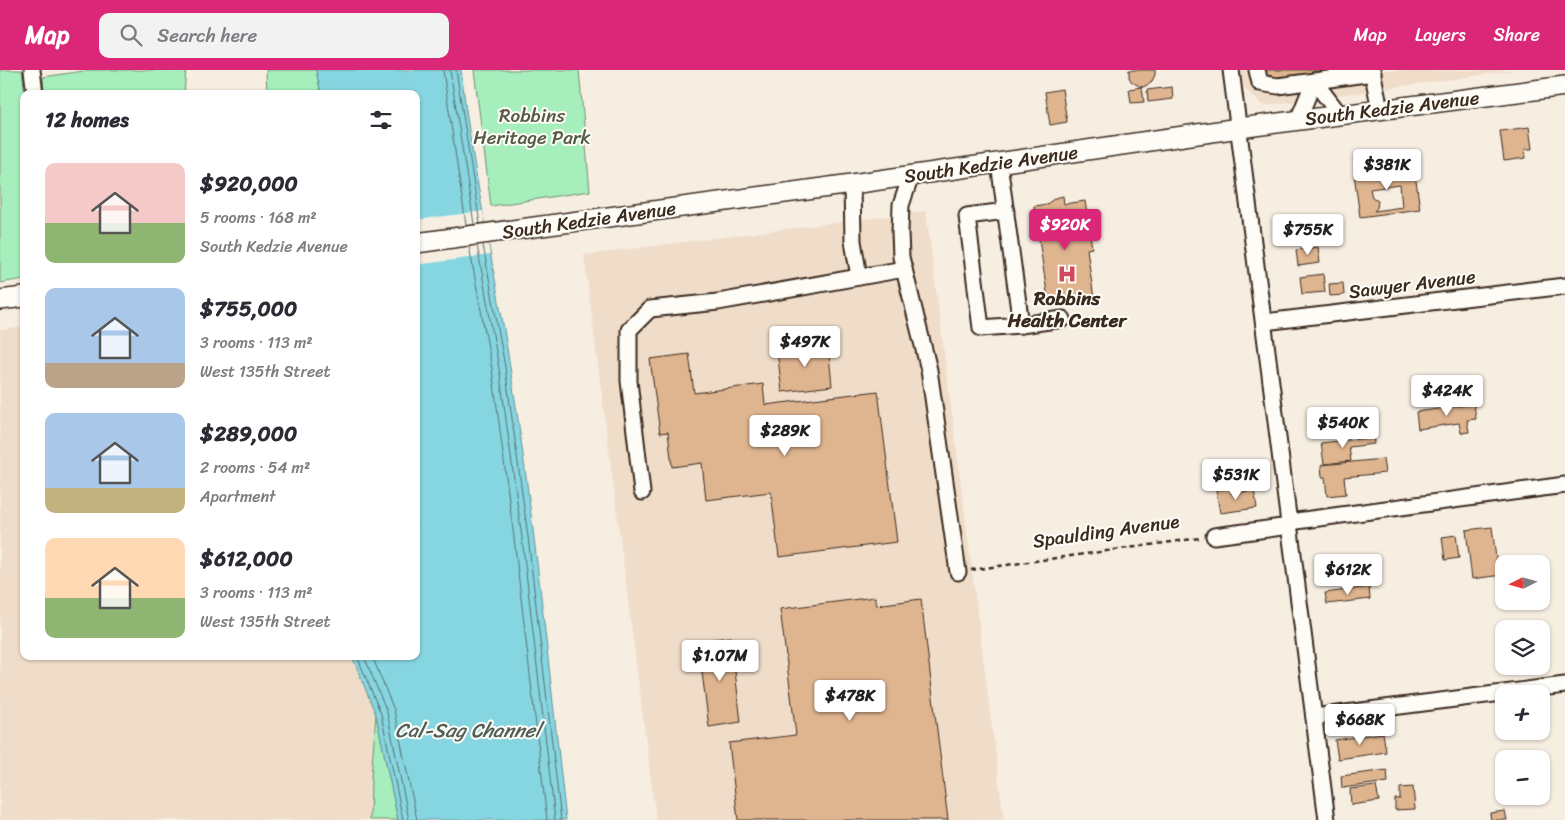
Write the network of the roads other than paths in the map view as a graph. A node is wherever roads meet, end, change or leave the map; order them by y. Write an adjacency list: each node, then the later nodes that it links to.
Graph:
1 (32, 70): 7 (street)
2 (1231, 70): 11 (street)
3 (1257, 70): 5 (street)
4 (1372, 72): 5 (street); 8 (street)
5 (1314, 81): 9 (street); 10 (street)
6 (1565, 86): 8 (main road, South Kedzie Avenue)
7 (34, 90)
8 (1380, 110): 9 (main road, South Kedzie Avenue)
9 (1340, 115): 10 (main road, South Kedzie Avenue)
10 (1298, 120): 11 (main road, South Kedzie Avenue)
11 (1239, 128): 12 (main road, South Kedzie Avenue); 23 (street)
12 (999, 163): 13 (main road, South Kedzie Avenue); 15 (street)
13 (911, 176): 14 (main road, South Kedzie Avenue); 17 (street)
14 (852, 184): 16 (main road, South Kedzie Avenue); 18 (street)
15 (1006, 211): 24 (street); 24 (street)
16 (420, 242)
17 (904, 269): 18 (street); 29 (street)
18 (859, 277): 26 (street)
19 (1565, 286): 23 (street, Sawyer Avenue)
20 (20, 298): 21 (main road)
21 (0, 300)
22 (1063, 319): 24 (street)
23 (1264, 322): 27 (street)
24 (1021, 325)
25 (1565, 485): 27 (street)
26 (642, 492)
27 (1289, 524): 28 (street); 31 (street)
28 (1214, 536)
29 (958, 572)
30 (1565, 685): 31 (street)
31 (1314, 717): 32 (street)
32 (1327, 820)

